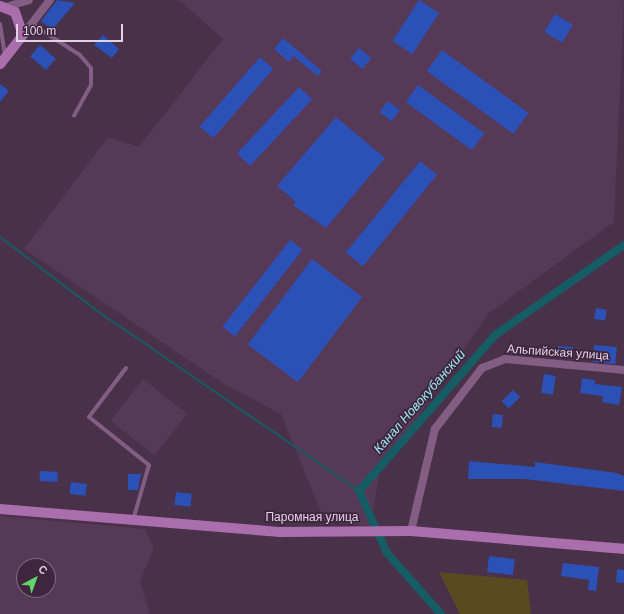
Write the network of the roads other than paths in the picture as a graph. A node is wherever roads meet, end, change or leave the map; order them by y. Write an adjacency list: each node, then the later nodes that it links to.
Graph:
1 (29, 0): 3 (street)
2 (50, 0): 5 (street)
3 (2, 7): 6 (main road)
4 (0, 24): 7 (lane)
5 (32, 24): 6 (street); 8 (lane)
6 (23, 35): 7 (main road)
7 (3, 61)
8 (74, 116)
9 (126, 368): 12 (lane)
10 (624, 370): 13 (street, Альпийская улица)
11 (0, 509): 12 (main road, Паромная улица)
12 (133, 520): 13 (main road, Паромная улица)
13 (406, 532): 14 (main road, Паромная улица)
14 (624, 549)

